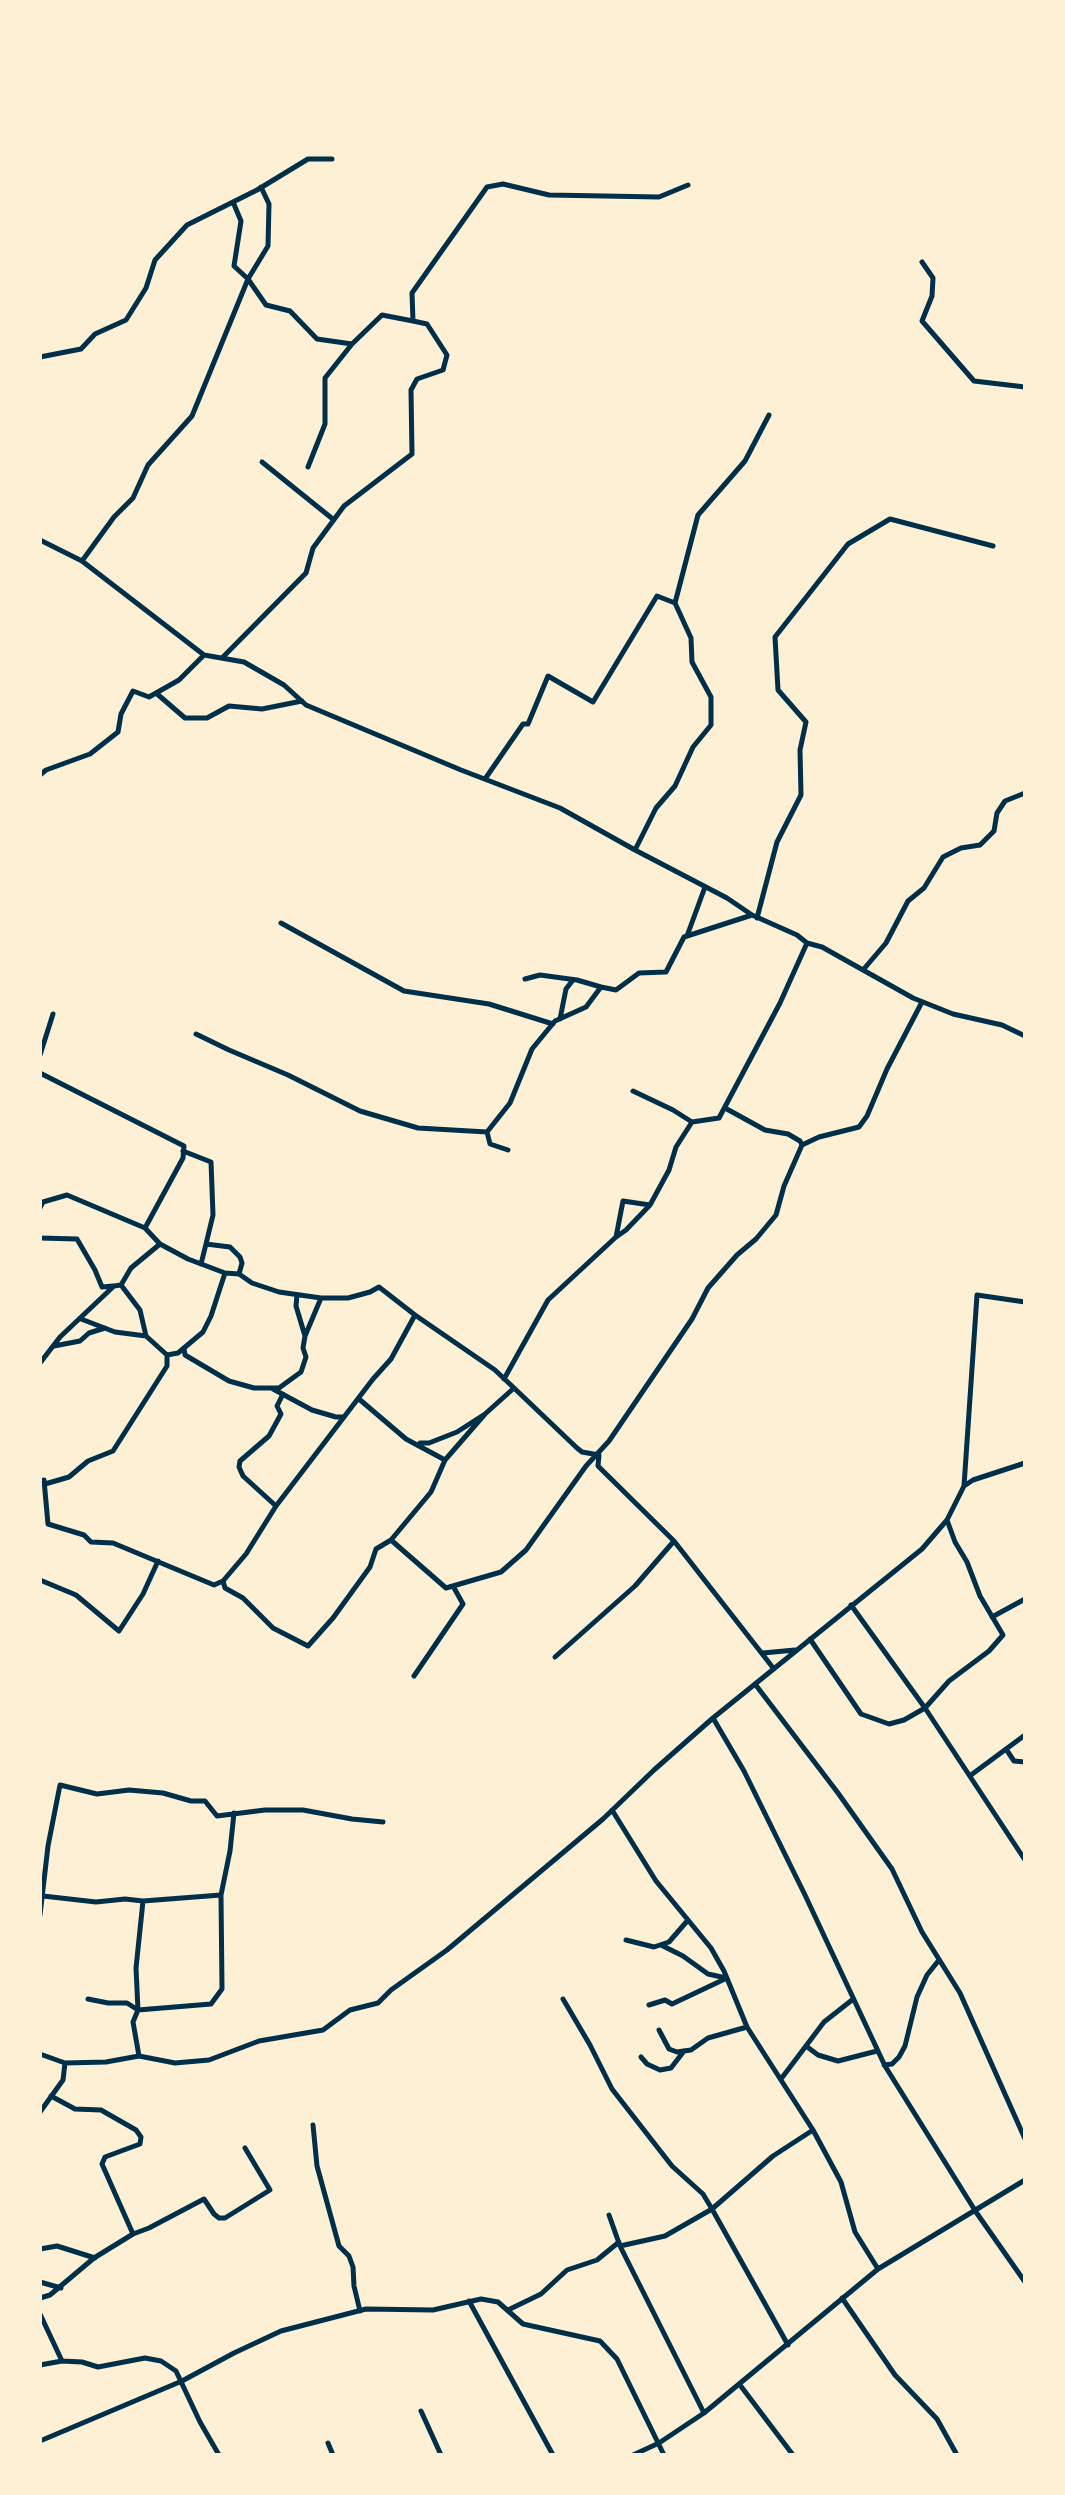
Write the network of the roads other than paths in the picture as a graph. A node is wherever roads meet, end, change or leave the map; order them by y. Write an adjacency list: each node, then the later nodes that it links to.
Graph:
1 (332, 159): 3 (street)
2 (688, 185): 7 (street)
3 (261, 187): 4 (street); 6 (street)
4 (233, 202): 6 (street); 9 (street)
5 (922, 262): 10 (street)
6 (248, 279): 8 (street); 17 (street)
7 (413, 321): 8 (street); 14 (street)
8 (352, 344): 13 (street)
9 (40, 357)
10 (1025, 387)
11 (769, 415): 18 (street)
12 (262, 462): 14 (street)
13 (308, 467)
14 (334, 520): 20 (street)
15 (40, 540): 17 (street)
16 (993, 546): 28 (street)
17 (82, 561): 19 (street)
18 (675, 603): 24 (street); 26 (street)
19 (204, 655): 20 (street); 21 (street)
20 (222, 658): 22 (street)
21 (156, 693): 22 (street); 23 (street)
22 (302, 701): 24 (street)
23 (40, 774)
24 (485, 779): 26 (street)
25 (1025, 793): 32 (street)
26 (635, 850): 27 (street)
27 (705, 887): 28 (street); 30 (street)
28 (755, 916): 30 (street); 31 (street)
29 (281, 923): 39 (street)
30 (687, 936): 35 (street)
31 (807, 943): 32 (street); 45 (street)
32 (863, 970): 36 (street)
33 (525, 979): 34 (street)
34 (573, 980): 35 (street); 38 (street)
35 (601, 987): 38 (street)
36 (922, 1002): 41 (street); 48 (street)
37 (53, 1014): 42 (street)
38 (560, 1018): 39 (street)
39 (552, 1024): 47 (street)
40 (197, 1034): 47 (street)
41 (1025, 1035)
42 (40, 1055)
43 (40, 1073): 50 (street)
44 (633, 1091): 46 (street)
45 (725, 1108): 46 (street); 48 (street)
46 (692, 1122): 51 (street)
47 (487, 1132): 49 (street)
48 (802, 1145): 82 (street)
49 (508, 1150)
50 (183, 1151): 53 (street); 57 (street)
51 (650, 1205): 54 (street); 54 (street)
52 (40, 1208): 53 (street)
53 (145, 1228): 56 (street)
54 (616, 1237): 74 (street)
55 (40, 1238): 61 (street)
56 (160, 1244): 58 (street); 61 (street)
57 (206, 1244): 58 (street); 60 (street)
58 (201, 1264): 59 (street)
59 (225, 1273): 60 (street); 71 (street)
60 (239, 1274): 62 (street)
61 (118, 1285): 66 (street); 68 (street)
62 (297, 1295): 63 (street); 69 (street)
63 (321, 1298): 65 (street); 69 (street)
64 (1025, 1302): 85 (street)
65 (415, 1315): 74 (street); 78 (street)
66 (81, 1319): 67 (street); 70 (street)
67 (105, 1328): 68 (street); 70 (street)
68 (146, 1335): 72 (street)
69 (305, 1336): 76 (street)
70 (54, 1346): 73 (street)
71 (184, 1348): 72 (street); 76 (street)
72 (167, 1355): 89 (street)
73 (40, 1363)
74 (504, 1379): 75 (street)
75 (514, 1388): 79 (street); 82 (street)
76 (273, 1389): 77 (street)
77 (283, 1394): 80 (street); 86 (street)
78 (359, 1399): 80 (street); 81 (street)
79 (485, 1414): 81 (street); 83 (street)
80 (344, 1417): 86 (street)
81 (415, 1443): 83 (street)
82 (599, 1455): 91 (street); 95 (street)
83 (445, 1460): 90 (street)
84 (1025, 1463): 85 (street)
85 (964, 1486): 87 (street)
86 (276, 1506): 94 (street)
87 (947, 1520): 97 (street); 98 (street)
88 (40, 1524): 89 (street)
89 (48, 1524): 92 (street)
90 (391, 1540): 94 (street); 95 (street)
91 (674, 1541): 101 (street); 102 (street)
92 (158, 1561): 93 (street); 94 (street)
93 (40, 1580)
94 (223, 1581)
95 (453, 1586): 104 (street)
96 (1025, 1600): 98 (street)
97 (852, 1605): 99 (street); 106 (street)
98 (992, 1618): 106 (street)
99 (810, 1639): 100 (street); 106 (street)
100 (797, 1650): 101 (street); 103 (street)
101 (763, 1653): 103 (street)
102 (555, 1657)
103 (774, 1669): 105 (street)
104 (414, 1676)
105 (755, 1684): 107 (street); 123 (street)
106 (925, 1708): 111 (street)
107 (713, 1718): 112 (street); 127 (street)
108 (1025, 1735): 109 (street)
109 (1006, 1749): 110 (street); 111 (street)
110 (1025, 1762)
111 (971, 1775): 115 (street)
112 (612, 1810): 120 (street); 136 (street)
113 (234, 1813): 114 (street); 116 (street); 117 (street)
114 (383, 1822)
115 (1025, 1860)
116 (221, 1895): 118 (street); 129 (street)
117 (43, 1896): 118 (street); 119 (street)
118 (143, 1901): 129 (street)
119 (40, 1915)
120 (688, 1920): 122 (street); 124 (street)
121 (626, 1940): 122 (street)
122 (661, 1945): 124 (street)
123 (939, 1959): 139 (street); 145 (street)
124 (727, 1978): 128 (street); 130 (street)
125 (88, 1999): 129 (street)
126 (563, 1999): 148 (street)
127 (852, 2000): 132 (street); 134 (street)
128 (649, 2005)
129 (138, 2010): 136 (street)
130 (747, 2027): 133 (street); 140 (street)
131 (659, 2030): 133 (street)
132 (806, 2046): 134 (street); 140 (street)
133 (685, 2051): 137 (street)
134 (877, 2051): 139 (street)
135 (40, 2054): 138 (street)
136 (139, 2056): 138 (street)
137 (641, 2057)
138 (65, 2063): 141 (street)
139 (884, 2065): 149 (street)
140 (781, 2079): 144 (street)
141 (51, 2096): 142 (street); 151 (street)
142 (40, 2112)
143 (313, 2125): 163 (street)
144 (813, 2130): 148 (street); 155 (street)
145 (1025, 2139)
146 (245, 2148): 151 (street)
147 (1025, 2180): 149 (street)
148 (712, 2208): 152 (street); 165 (street)
149 (976, 2211): 155 (street); 157 (street)
150 (609, 2215): 152 (street)
151 (132, 2234): 154 (street)
152 (620, 2244): 162 (street); 171 (street)
153 (40, 2249): 154 (street)
154 (95, 2258): 158 (street)
155 (878, 2269): 160 (street)
156 (40, 2282): 158 (street)
157 (1025, 2282)
158 (61, 2288): 159 (street)
159 (40, 2298)
160 (842, 2298): 165 (street); 182 (street)
161 (469, 2301): 162 (street); 163 (street); 178 (street)
162 (508, 2310): 174 (street)
163 (360, 2311): 168 (street)
164 (40, 2314): 166 (street)
165 (788, 2344): 169 (street)
166 (62, 2361): 167 (street); 168 (street)
167 (40, 2365)
168 (182, 2381): 172 (street); 175 (street)
169 (740, 2385): 171 (street); 181 (street)
170 (421, 2411): 177 (street)
171 (704, 2413): 174 (street)
172 (40, 2441)
173 (328, 2443): 176 (street)
174 (659, 2443): 179 (street); 180 (street)
175 (219, 2455)
176 (333, 2455)
177 (441, 2455)
178 (552, 2455)
179 (633, 2455)
180 (664, 2455)
181 (793, 2455)
182 (957, 2455)

